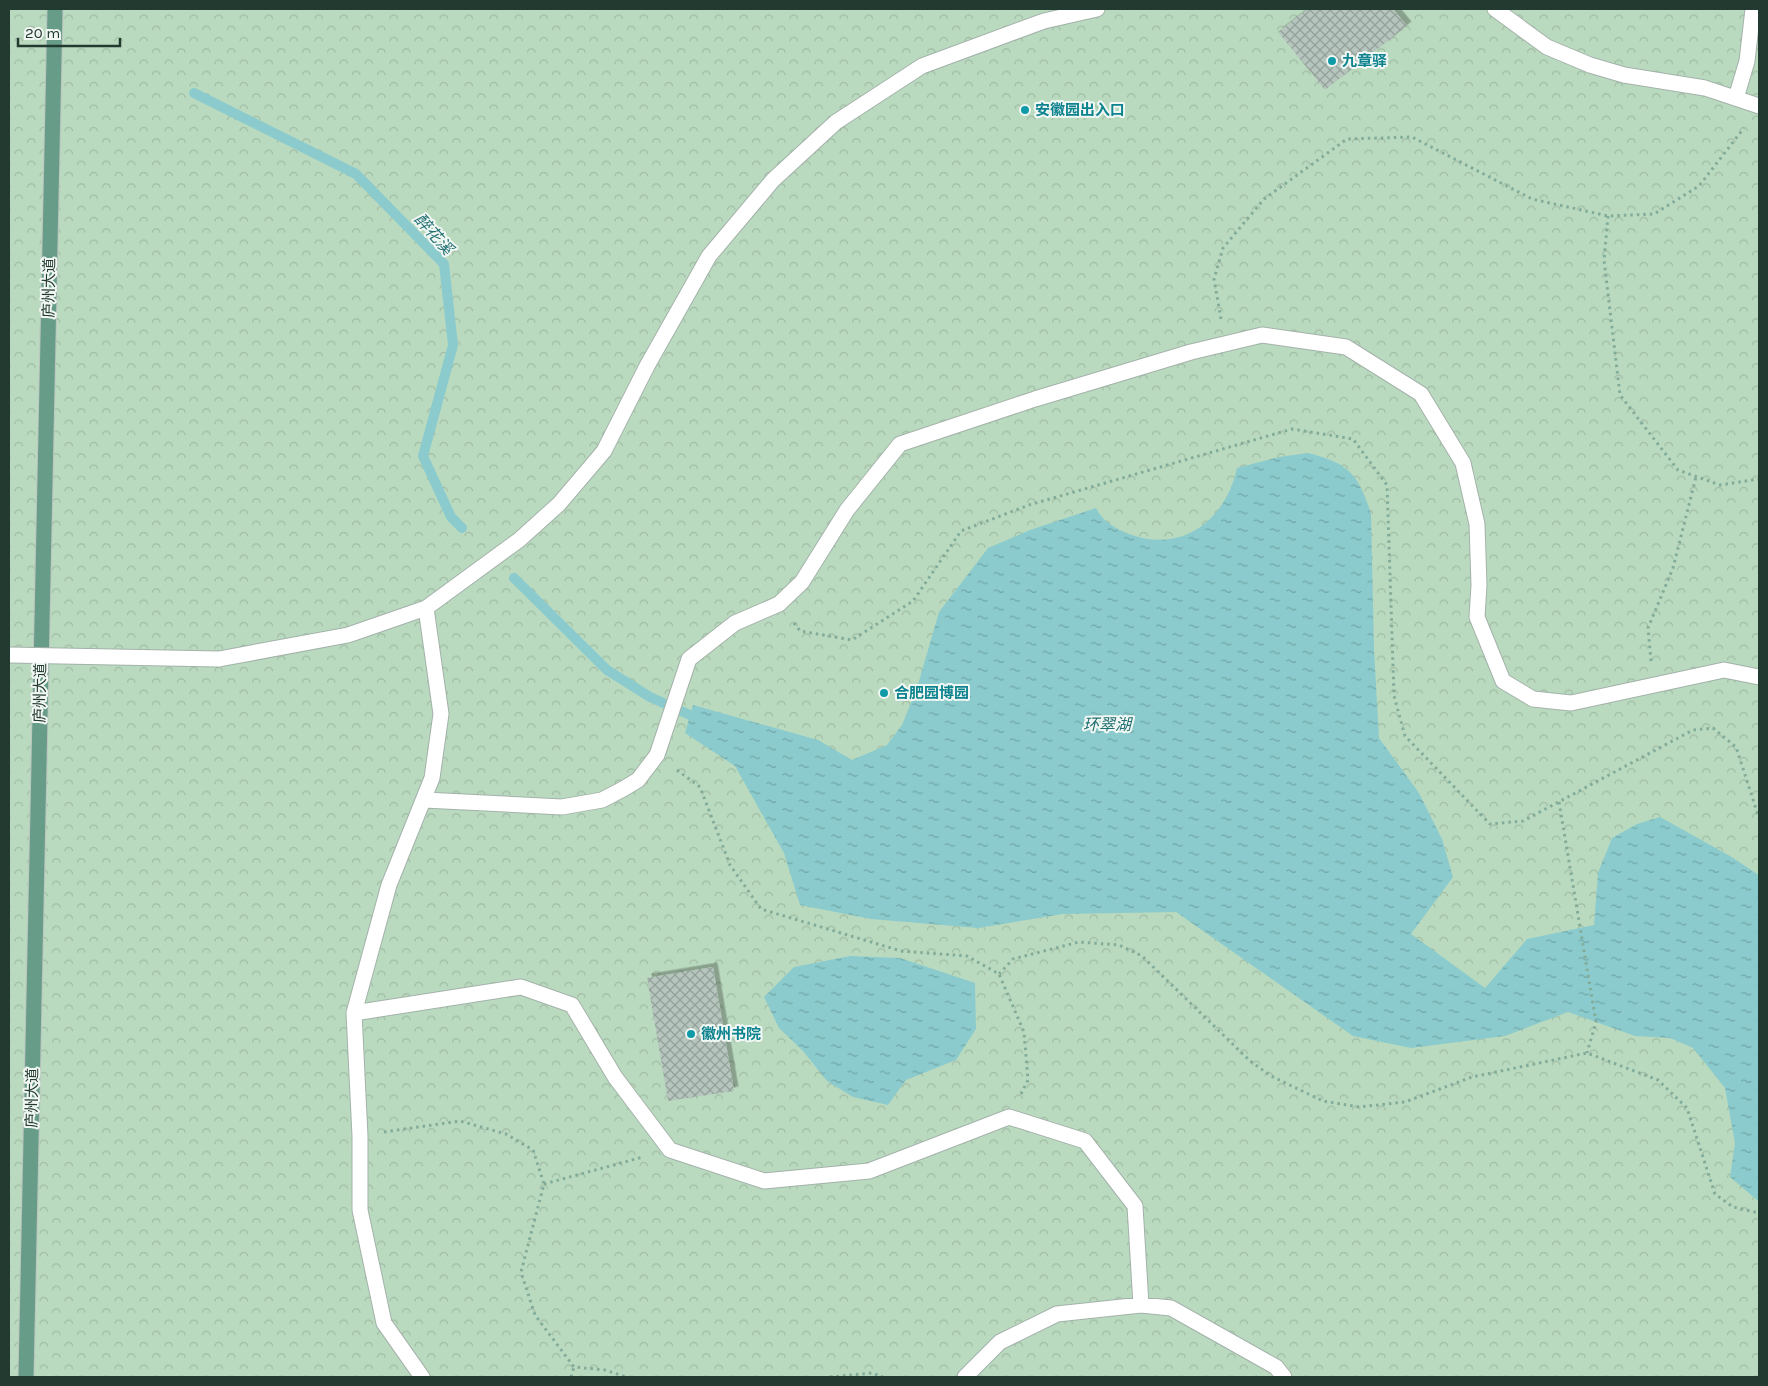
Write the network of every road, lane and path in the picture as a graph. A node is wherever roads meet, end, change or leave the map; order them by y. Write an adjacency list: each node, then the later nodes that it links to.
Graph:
1 (55, 9): 31 (main road, 庐州大道)
2 (1097, 9): 13 (street)
3 (1495, 9): 5 (street)
4 (1753, 9): 5 (street)
5 (1736, 98): 6 (street)
6 (1759, 106)
7 (1747, 123): 8 (path)
8 (1608, 216): 9 (path); 10 (path)
9 (1225, 344): 12 (street); 16 (street)
10 (1696, 477): 11 (path); 16 (path)
11 (1759, 479)
12 (779, 604): 17 (street); 19 (path)
13 (426, 608): 14 (street, bridge); 18 (street)
14 (9, 655)
15 (1759, 677): 16 (street)
16 (1654, 686)
17 (657, 755): 18 (street); 21 (path)
18 (424, 800): 22 (street)
19 (1559, 802): 20 (path); 23 (path)
20 (1759, 818)
21 (999, 974): 23 (path); 24 (path)
22 (354, 1013): 25 (street); 26 (street)
23 (1587, 1053): 28 (path)
24 (1009, 1117): 26 (street); 29 (street)
25 (360, 1136): 27 (path); 32 (street)
26 (670, 1150): 27 (path)
27 (544, 1184): 30 (path)
28 (1759, 1213)
29 (1141, 1305): 37 (street); 38 (street)
30 (574, 1367): 33 (path); 34 (path)
31 (26, 1377)
32 (422, 1377)
33 (571, 1377)
34 (626, 1377)
35 (830, 1377): 36 (path)
36 (882, 1377)
37 (965, 1377)
38 (1284, 1377)

